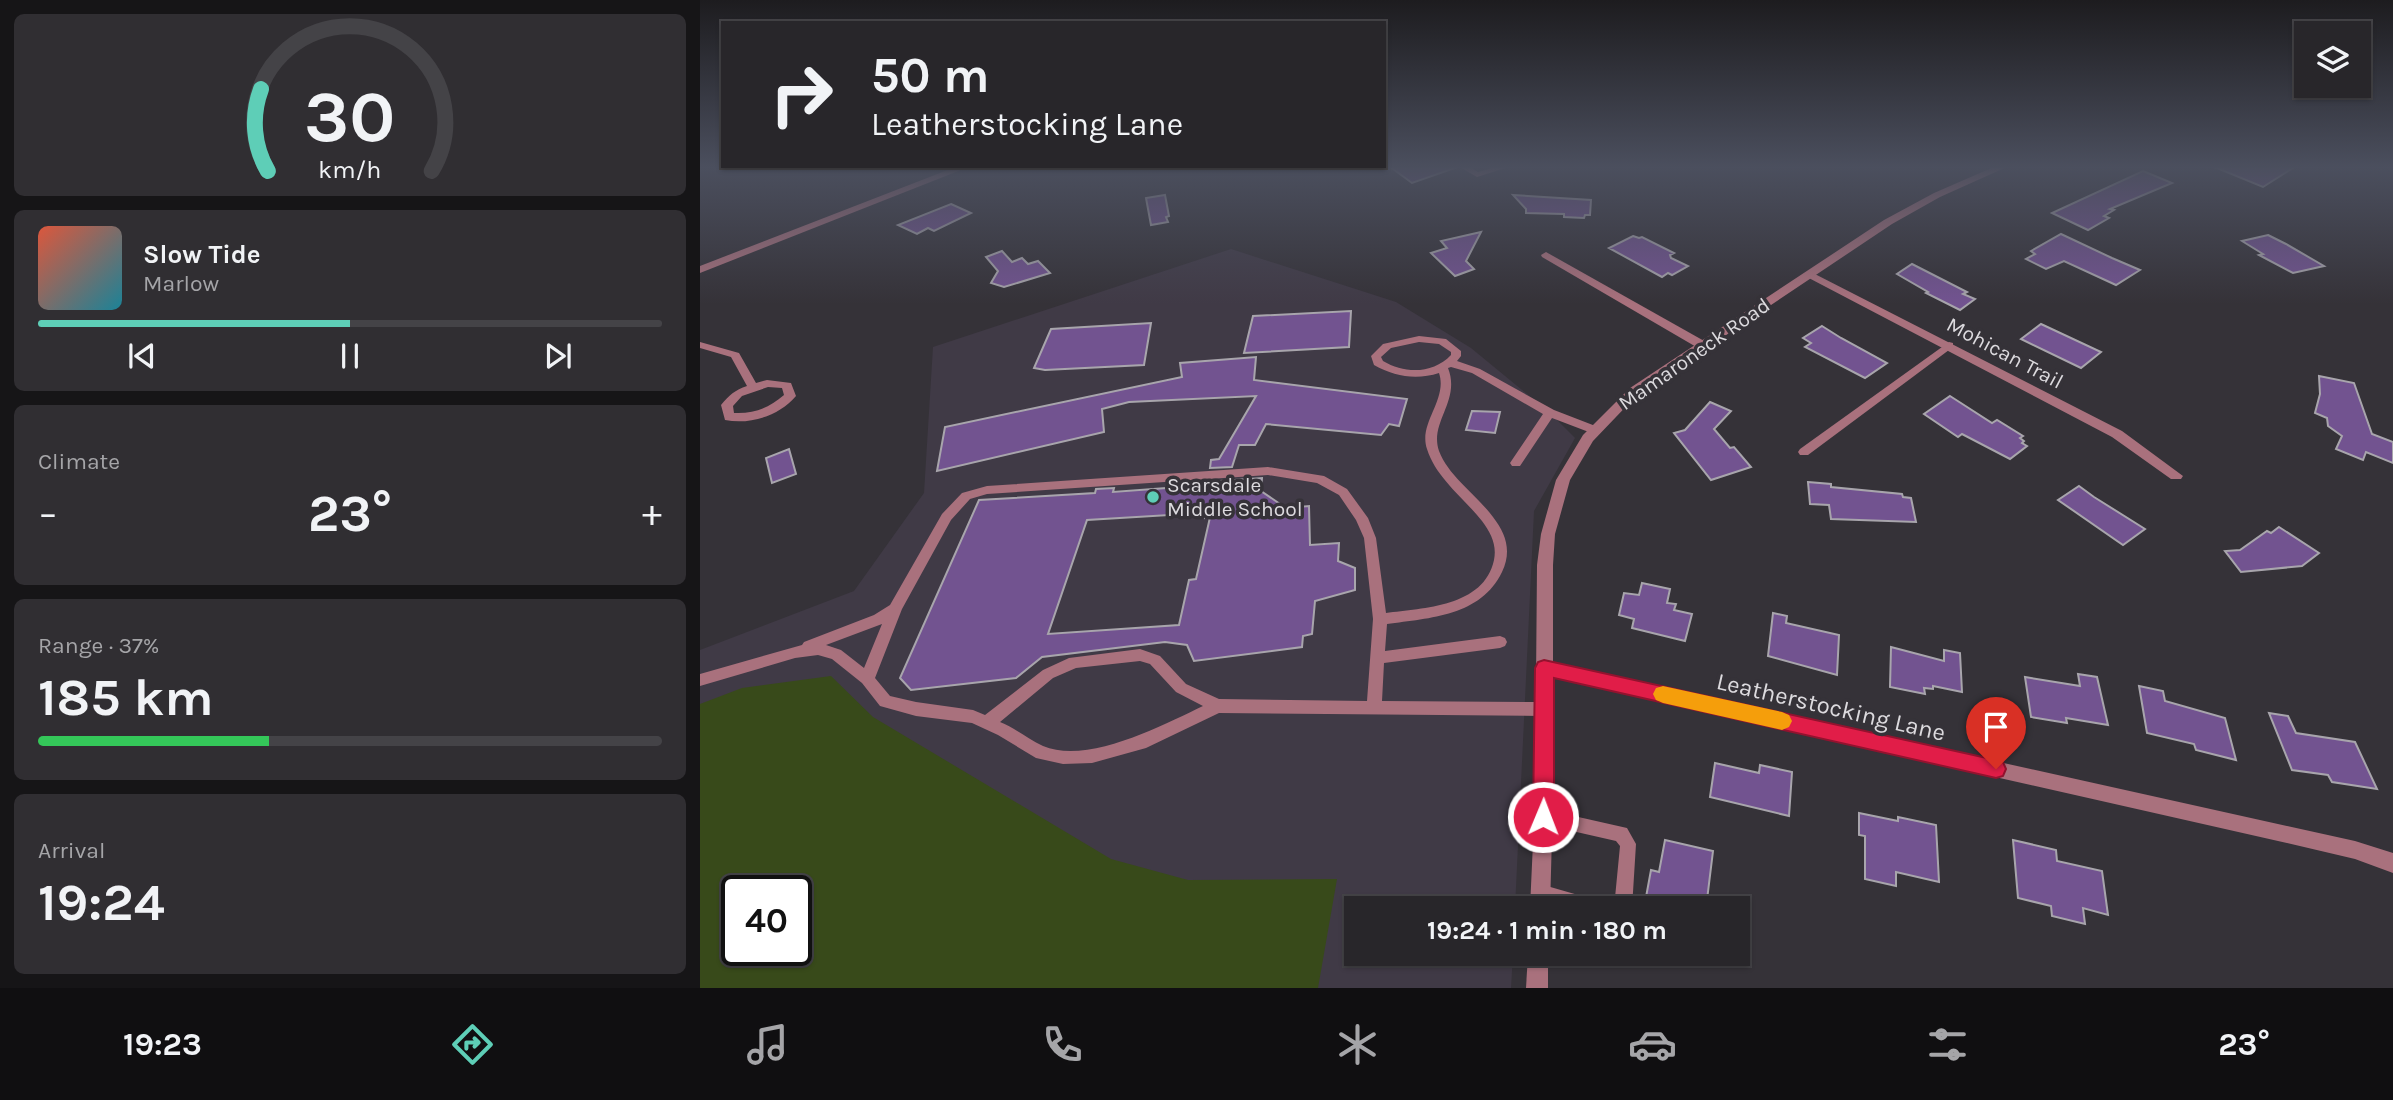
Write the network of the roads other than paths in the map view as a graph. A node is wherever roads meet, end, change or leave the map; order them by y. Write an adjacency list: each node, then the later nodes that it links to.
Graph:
1 (849, 212): 4 (street)
2 (1906, 212): 5 (street, Mamaroneck Road)
3 (1546, 255): 7 (street)
4 (700, 270)
5 (1809, 274): 7 (street, Mamaroneck Road); 8 (street, Mohican Trail)
6 (700, 345): 10 (lane)
7 (1702, 345): 12 (street, Mamaroneck Road)
8 (1949, 345): 13 (lane); 15 (street, Mohican Trail)
9 (1447, 365): 9 (lane); 11 (lane); 17 (lane)
10 (754, 388): 10 (lane)
11 (1549, 413): 12 (lane); 14 (lane)
12 (1594, 430): 21 (street, Mamaroneck Road)
13 (1804, 452)
14 (1516, 463)
15 (2176, 476)
16 (895, 608): 17 (lane); 19 (lane); 22 (lane)
17 (1380, 619): 20 (lane)
18 (1500, 642): 20 (lane)
19 (795, 652): 22 (lane); 23 (lane)
20 (1377, 657): 25 (lane)
21 (1544, 668): 26 (street, Mamaroneck Road); 29 (street, Leatherstocking Lane)
22 (867, 679): 27 (lane)
23 (700, 680)
24 (1218, 706): 25 (lane); 27 (lane); 27 (lane)
25 (1374, 708): 26 (lane)
26 (1544, 709): 28 (street, Mamaroneck Road)
27 (987, 723)
28 (1543, 817): 30 (street, Mamaroneck Road); 31 (lane)
29 (2393, 863)
30 (1540, 896)
31 (1624, 896)
32 (1538, 966): 33 (street)
33 (1537, 988)

